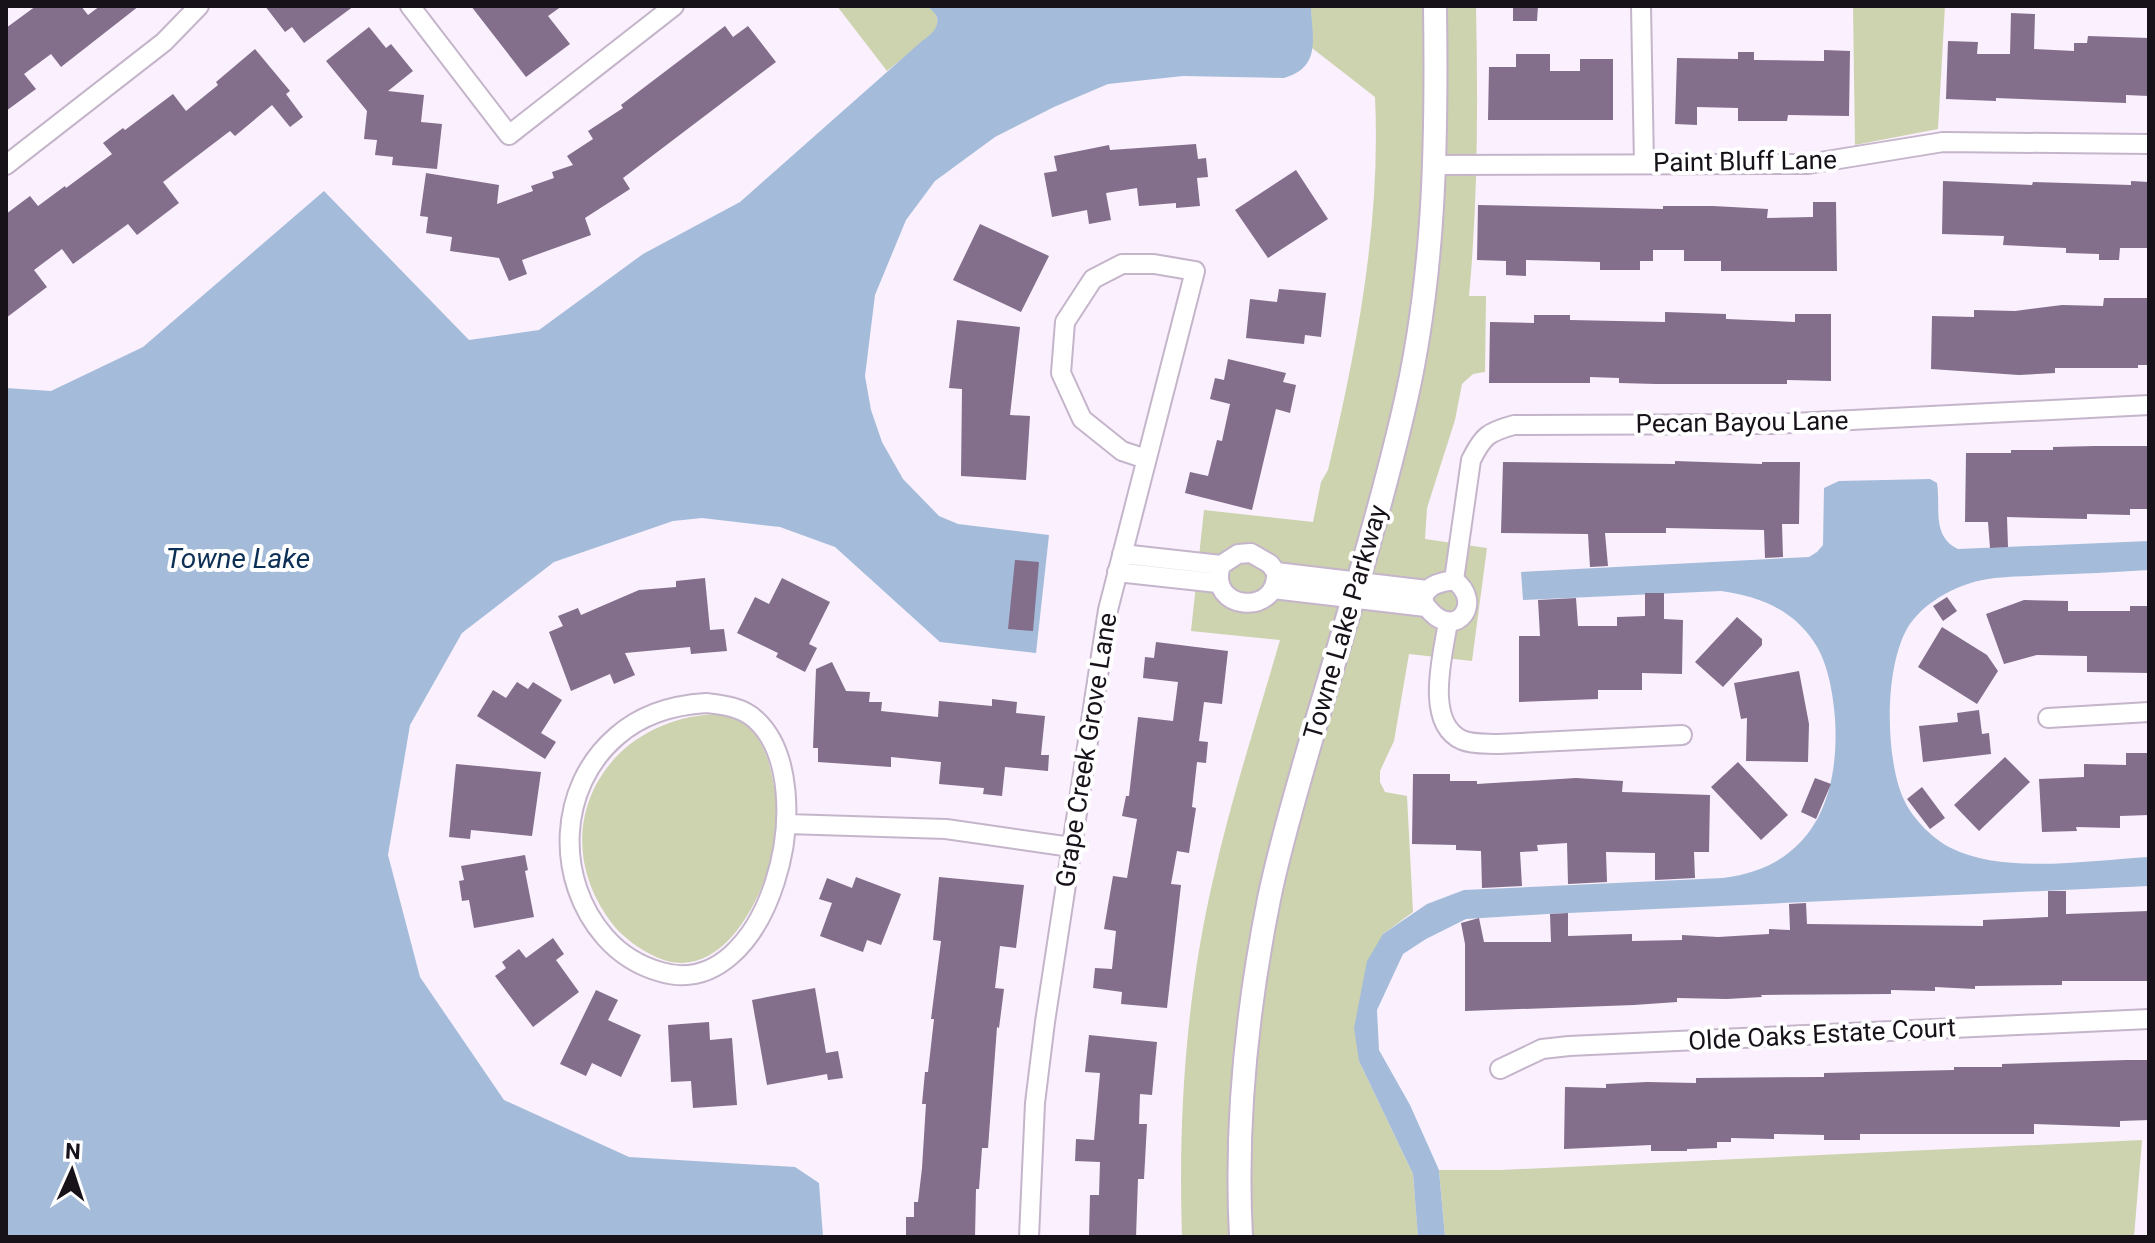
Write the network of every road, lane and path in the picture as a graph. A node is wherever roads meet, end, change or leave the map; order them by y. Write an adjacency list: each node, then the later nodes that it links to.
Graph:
1 (199, 6): 8 (street)
2 (410, 6): 3 (street)
3 (674, 6)
4 (1435, 6): 9 (street, Towne Lake Parkway)
5 (1641, 6): 7 (street)
6 (2149, 144): 7 (street, Paint Bluff Lane)
7 (1644, 164): 9 (street, Paint Bluff Lane)
8 (6, 165)
9 (1435, 165): 16 (street, Towne Lake Parkway)
10 (2149, 405): 15 (street, Pecan Bayou Lane)
11 (1146, 459): 11 (street, Grape Creek Grove Lane); 12 (street, Grape Creek Grove Lane)
12 (1120, 563): 13 (street); 23 (street, Grape Creek Grove Lane)
13 (1220, 574): 14 (street); 14 (street)
14 (1274, 580): 16 (street)
15 (1454, 580): 17 (street); 18 (street)
16 (1355, 590): 17 (street); 27 (street, Towne Lake Parkway)
17 (1426, 598): 18 (street)
18 (1448, 622): 21 (street)
19 (2149, 712): 20 (street)
20 (2048, 718)
21 (1682, 735)
22 (787, 824): 22 (street); 23 (street)
23 (1071, 847): 26 (street, Grape Creek Grove Lane)
24 (2149, 1019): 25 (street, Olde Oaks Estate Court)
25 (1500, 1069)
26 (1029, 1237)
27 (1241, 1237)

